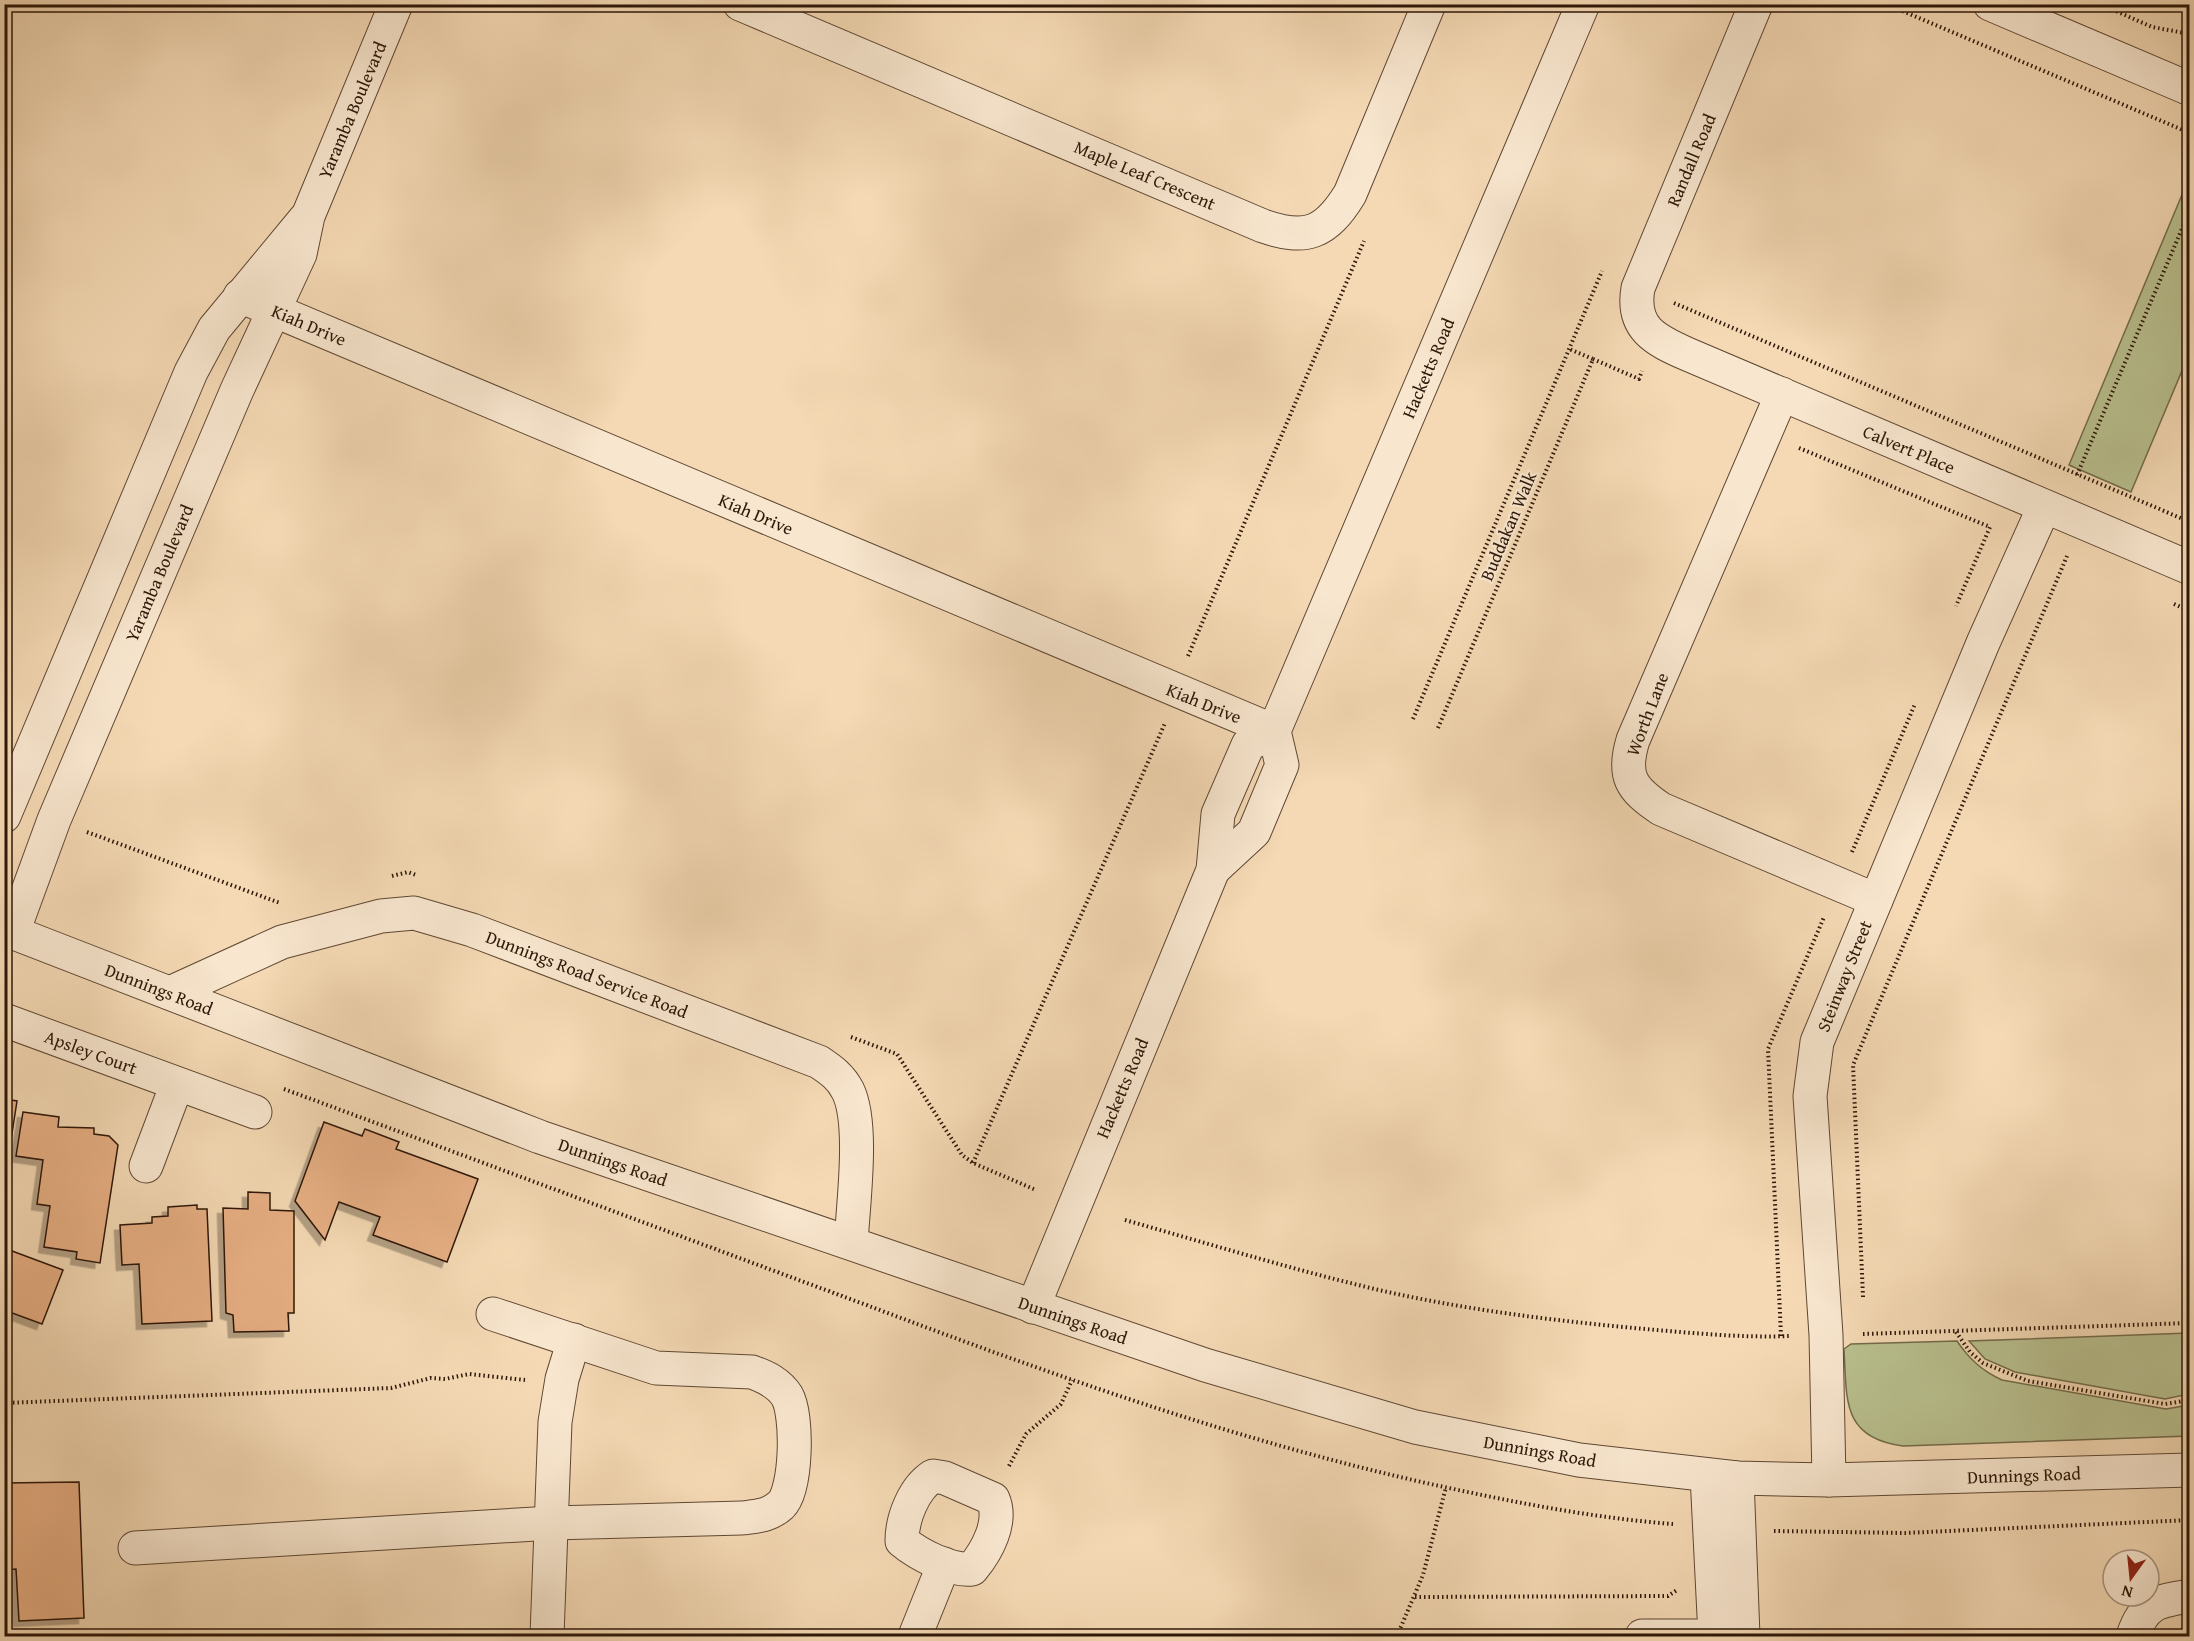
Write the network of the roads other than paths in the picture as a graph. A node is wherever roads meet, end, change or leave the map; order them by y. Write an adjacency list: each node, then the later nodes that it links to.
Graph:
1 (396, 4): 8 (street, Yaramba Boulevard)
2 (740, 4): 3 (street, Maple Leaf Crescent)
3 (1429, 4)
4 (1583, 4): 15 (street, Hacketts Road)
5 (1756, 4): 11 (street, Randall Road)
6 (1990, 4): 7 (street)
7 (2190, 88)
8 (308, 216): 9 (street, Yaramba Boulevard); 10 (street, Yaramba Boulevard)
9 (240, 296): 10 (street, Kiah Drive); 16 (street, Yaramba Boulevard)
10 (275, 311): 15 (street, Kiah Drive); 18 (street, Yaramba Boulevard)
11 (1638, 317): 12 (street, Calvert Place)
12 (1782, 394): 13 (street, Calvert Place); 17 (street, Worth Lane)
13 (2044, 507): 14 (street, Calvert Place); 17 (street, Steinway Street)
14 (2190, 568)
15 (1274, 731): 25 (street, Hacketts Road)
16 (4, 816)
17 (1876, 900): 30 (street, Steinway Street)
18 (9, 930): 19 (street, Dunnings Road)
19 (170, 993): 24 (street, Dunnings Road); 24 (street, Dunnings Road Service Road)
20 (4, 1020): 21 (street, Apsley Court)
21 (177, 1084): 22 (street, Apsley Court); 23 (street)
22 (255, 1112)
23 (146, 1166)
24 (851, 1243): 25 (street, Dunnings Road)
25 (1033, 1307): 29 (street, Dunnings Road)
26 (493, 1314): 27 (street)
27 (574, 1340): 31 (street); 31 (street)
28 (2190, 1470): 30 (street, Dunnings Road)
29 (1722, 1476): 30 (street, Dunnings Road); 39 (street); 40 (street)
30 (1829, 1480)
31 (552, 1523): 32 (street); 35 (street)
32 (135, 1548)
33 (944, 1564): 33 (street); 36 (street)
34 (2190, 1596): 41 (street)
35 (547, 1634)
36 (915, 1636)
37 (1642, 1636): 38 (street)
38 (1689, 1636): 39 (street)
39 (1715, 1636): 40 (street)
40 (1743, 1636)
41 (2133, 1636)

